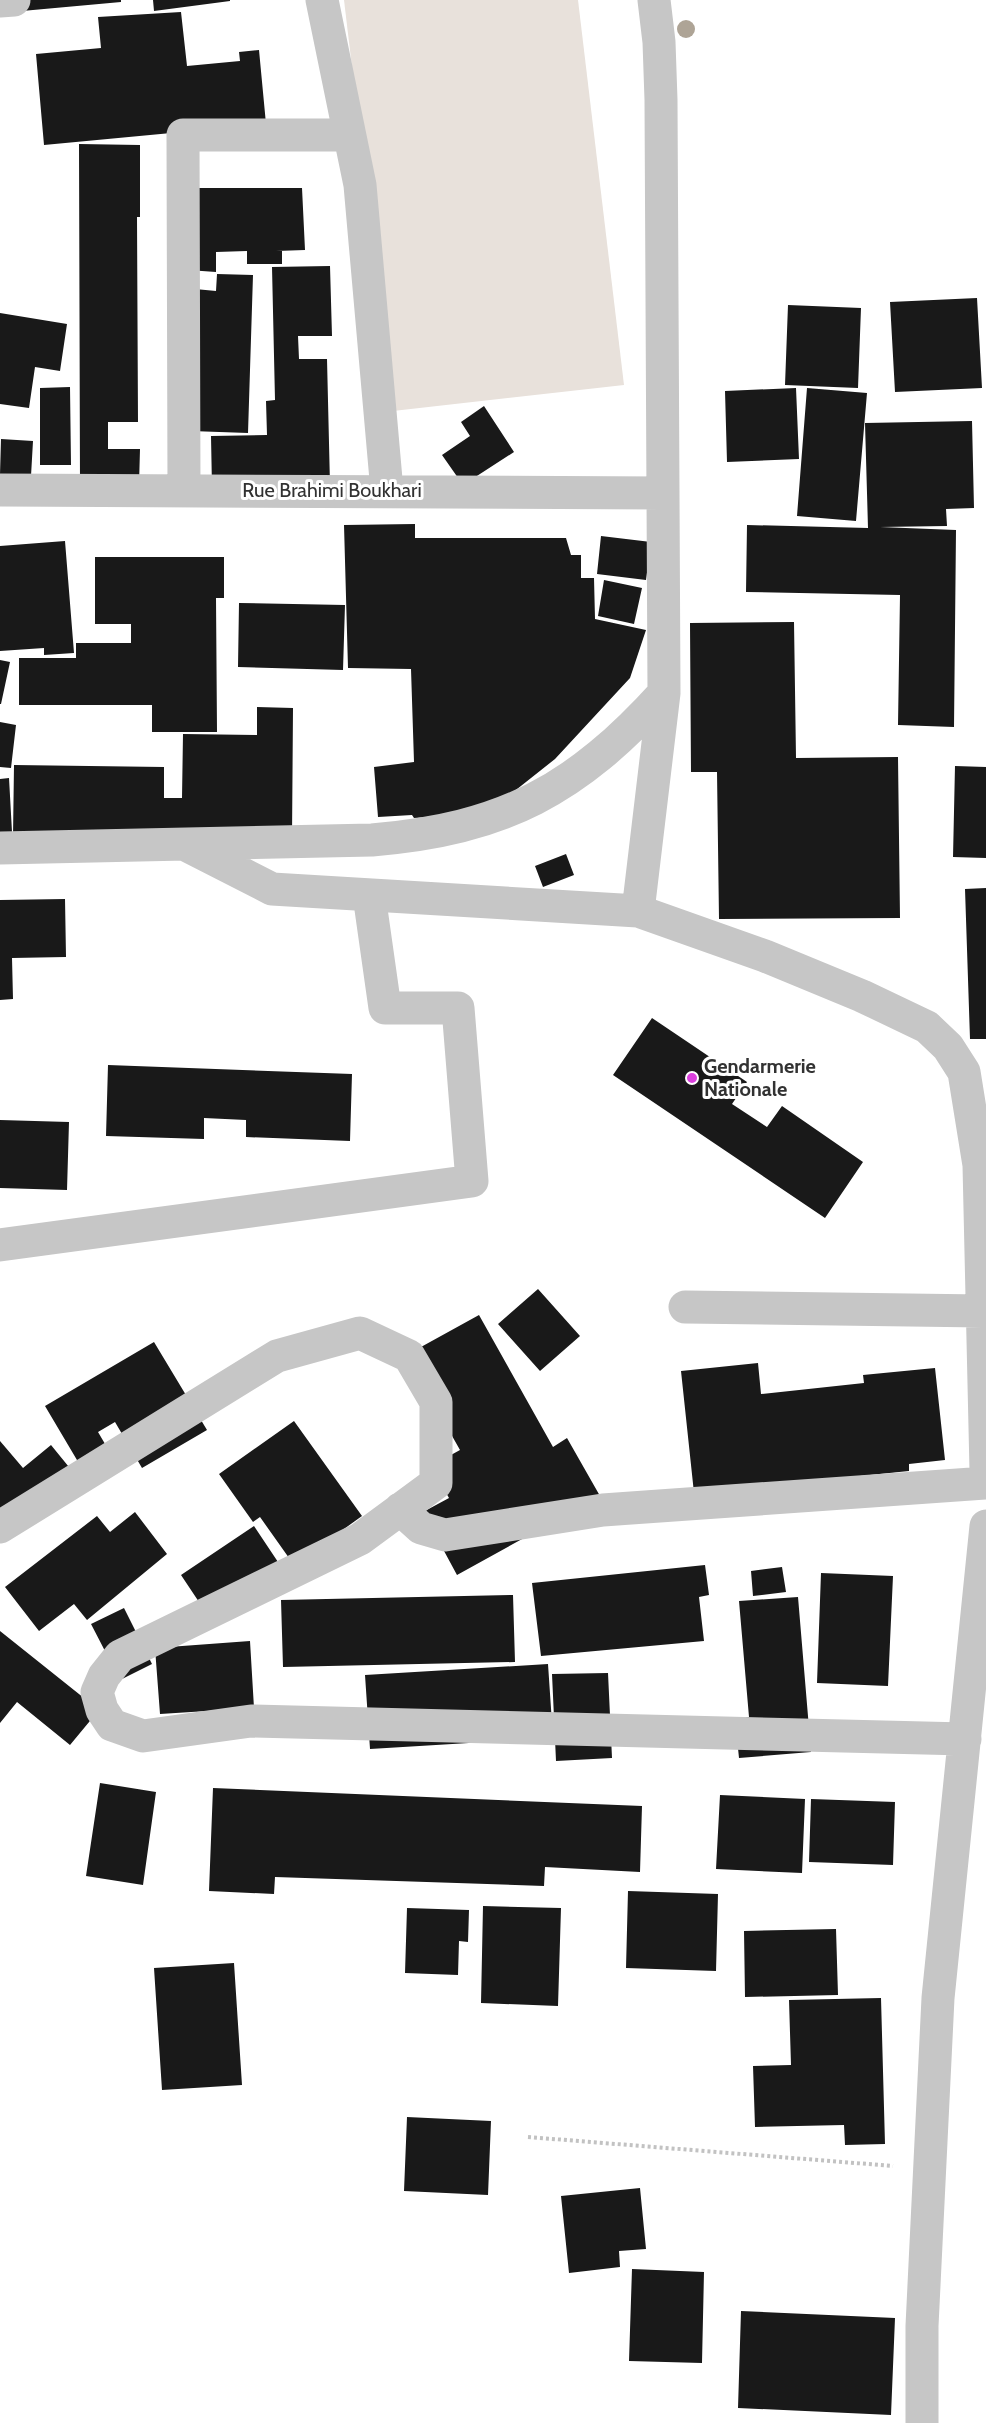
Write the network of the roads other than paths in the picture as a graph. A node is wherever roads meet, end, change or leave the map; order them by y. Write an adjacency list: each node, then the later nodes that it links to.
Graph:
1 (14, 0): 4 (street)
2 (322, 0): 5 (street)
3 (654, 0): 9 (street)
4 (0, 1)
5 (349, 135): 6 (street); 8 (street)
6 (184, 489): 7 (street, Rue Brahimi Boukhari); 8 (street, Rue Brahimi Boukhari)
7 (0, 490)
8 (387, 490): 9 (street, Rue Brahimi Boukhari)
9 (663, 493): 10 (street)
10 (664, 693): 11 (street); 14 (street)
11 (188, 846): 12 (street); 13 (street)
12 (0, 848)
13 (369, 895): 14 (street); 15 (street)
14 (638, 911): 17 (street)
15 (0, 1245)
16 (685, 1307): 17 (street)
17 (983, 1311): 18 (street)
18 (986, 1471)
19 (986, 1483): 20 (street)
20 (400, 1509): 22 (street); 23 (street)
21 (986, 1526): 23 (street)
22 (0, 1527)
23 (965, 1739): 24 (street)
24 (922, 2423)

